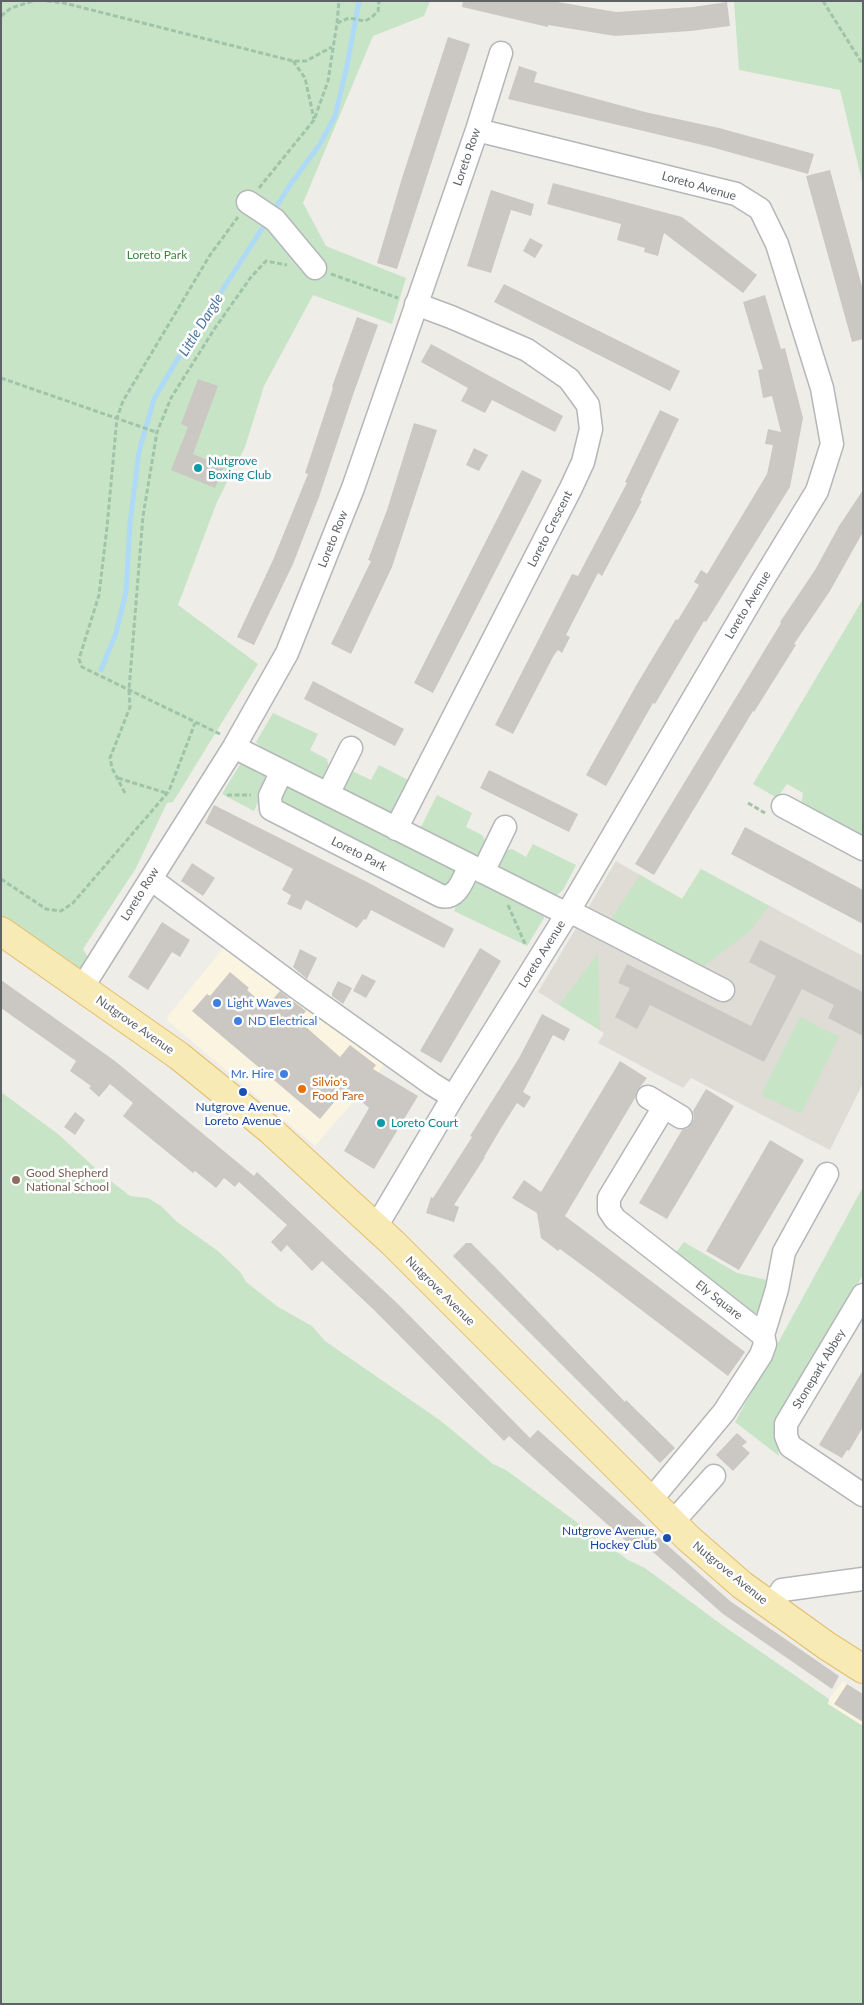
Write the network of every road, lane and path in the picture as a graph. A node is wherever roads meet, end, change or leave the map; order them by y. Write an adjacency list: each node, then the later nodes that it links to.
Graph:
1 (33, 1): 6 (path)
2 (48, 1): 10 (path)
3 (339, 1): 7 (path)
4 (379, 1): 7 (path)
5 (824, 1): 11 (path)
6 (1, 16)
7 (337, 23): 8 (path)
8 (332, 47): 10 (path); 12 (path)
9 (501, 52): 13 (street, Loreto Row)
10 (293, 61): 12 (path)
11 (863, 65)
12 (314, 120): 14 (path)
13 (477, 130): 16 (street, Loreto Row); 36 (street, Loreto Avenue)
14 (248, 202): 15 (street); 18 (path)
15 (316, 268): 16 (path); 19 (path)
16 (416, 304): 22 (street, Loreto Row); 31 (street, Loreto Crescent)
17 (1, 378): 18 (path)
18 (117, 418): 19 (path); 20 (path)
19 (157, 432): 20 (path)
20 (129, 690): 21 (path); 25 (path)
21 (196, 723): 22 (path); 27 (path)
22 (234, 747): 24 (street); 34 (street, Loreto Row)
23 (351, 748): 28 (street)
24 (282, 771): 28 (street); 33 (street, Loreto Park)
25 (117, 777): 26 (path); 27 (path)
26 (125, 792)
27 (167, 794): 35 (path)
28 (328, 794): 31 (street)
29 (783, 806): 32 (street)
30 (505, 827): 33 (street)
31 (396, 829): 33 (street)
32 (863, 849)
33 (483, 872): 36 (street); 38 (path)
34 (151, 878): 39 (street, Loreto Row); 41 (street)
35 (1, 879)
36 (567, 914): 40 (street); 41 (street, Loreto Avenue)
37 (1, 931): 39 (main road, Nutgrove Avenue)
38 (529, 953)
39 (82, 988): 44 (main road, Nutgrove Avenue)
40 (723, 990)
41 (453, 1097): 44 (street, Loreto Avenue)
42 (664, 1107): 46 (street, Ely Square)
43 (827, 1174): 46 (street)
44 (376, 1227): 49 (main road, Nutgrove Avenue)
45 (863, 1295): 48 (street, Stonepark Abbey)
46 (763, 1335): 49 (street)
47 (714, 1476): 50 (street)
48 (863, 1495)
49 (650, 1501): 50 (main road, Nutgrove Avenue)
50 (672, 1523): 52 (main road, Nutgrove Avenue)
51 (863, 1578): 52 (street)
52 (771, 1606): 53 (main road, Nutgrove Avenue)
53 (863, 1669)

